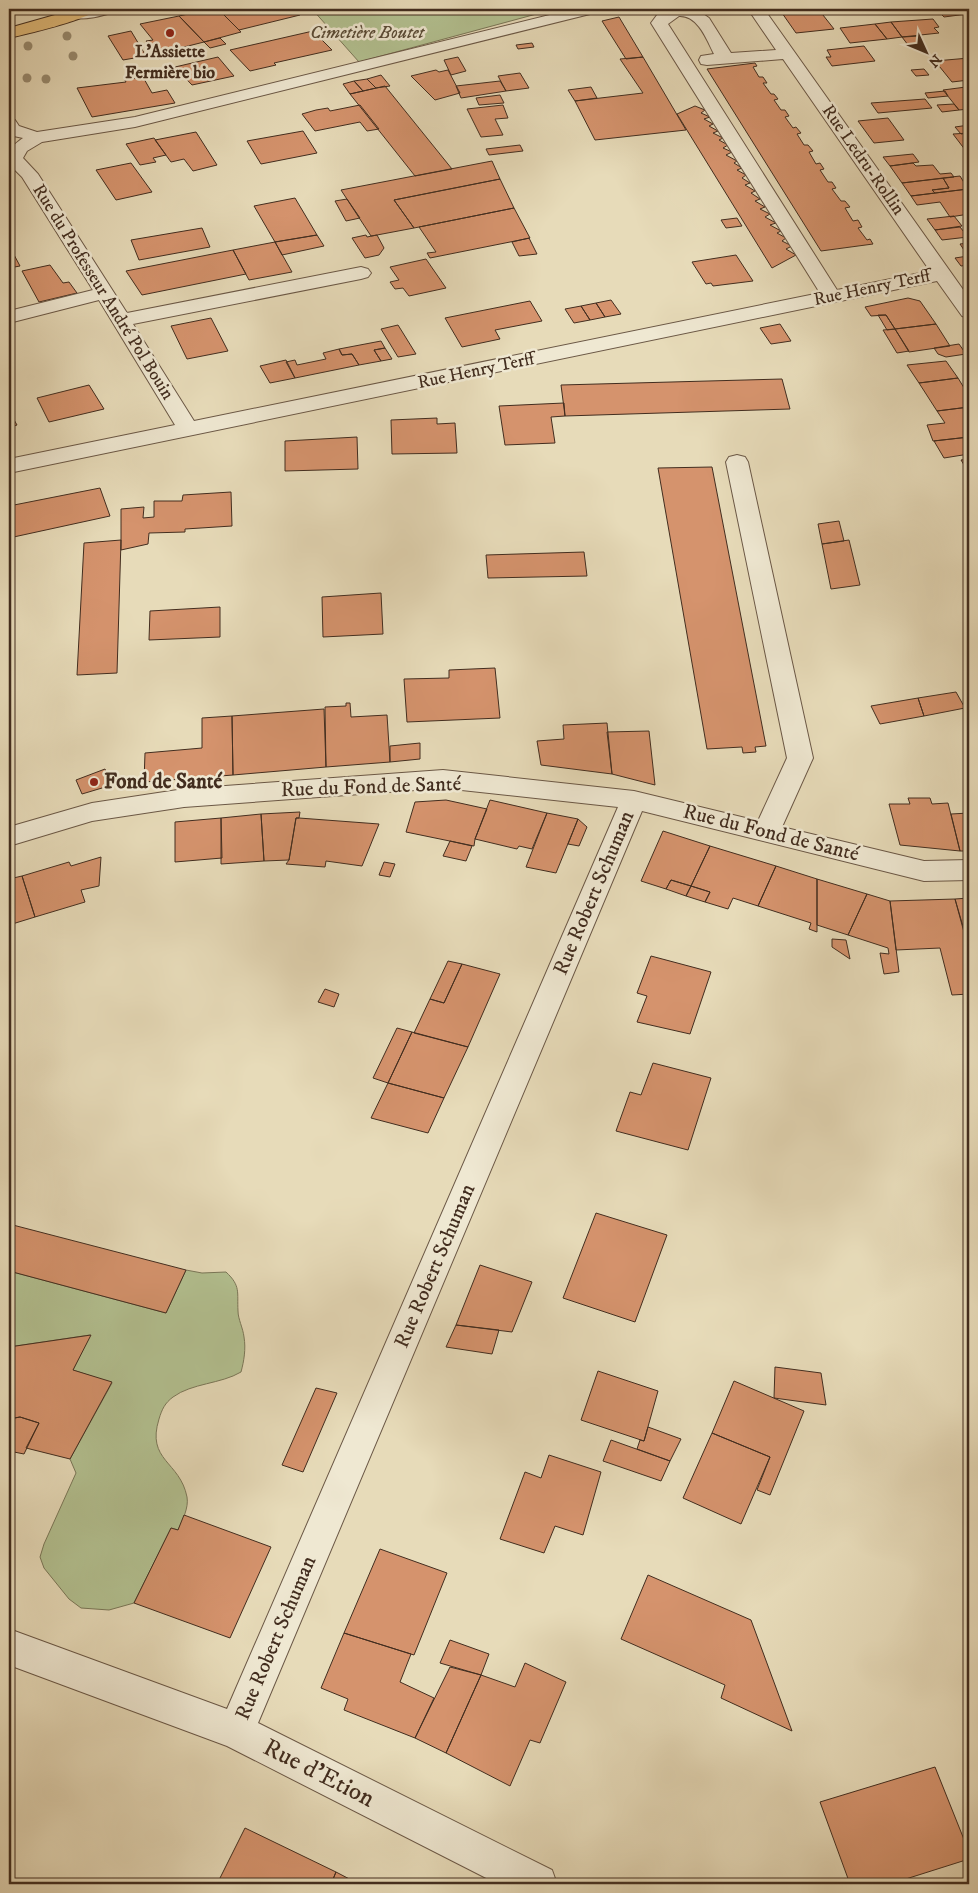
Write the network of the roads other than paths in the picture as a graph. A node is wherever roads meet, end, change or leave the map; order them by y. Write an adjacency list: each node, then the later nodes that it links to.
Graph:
1 (108, 9): 4 (street)
2 (592, 9): 10 (street)
3 (756, 9): 6 (street, Rue Ledru-Rollin)
4 (83, 12): 5 (main road)
5 (9, 32)
6 (788, 54): 7 (street); 14 (street, Rue Ledru-Rollin)
7 (725, 58): 8 (street); 8 (street)
8 (684, 62): 16 (street)
9 (9, 124): 10 (street)
10 (37, 137): 11 (street, Rue du Professeur André Pol Bouin)
11 (29, 174): 12 (street); 15 (street, Rue du Professeur André Pol Bouin)
12 (9, 179)
13 (361, 273): 19 (street)
14 (942, 274): 16 (street, Rue Henry Terff); 17 (street, Rue Ledru-Rollin)
15 (105, 293): 18 (street); 19 (street, Rue du Professeur André Pol Bouin)
16 (832, 297): 20 (street, Rue Henry Terff)
17 (969, 312)
18 (9, 317)
19 (121, 320): 20 (street, Rue du Professeur André Pol Bouin)
20 (189, 430): 22 (street, Rue Henry Terff)
21 (737, 462): 24 (street)
22 (9, 466)
23 (634, 800): 24 (street, Rue du Fond de Santé); 25 (street, Rue du Fond de Santé); 28 (street, Rue Robert Schuman)
24 (766, 832): 26 (street, Rue du Fond de Santé)
25 (9, 836)
26 (969, 870)
27 (9, 1647): 28 (street, Rue d'Etion)
28 (236, 1732): 29 (street, Rue d'Etion)
29 (538, 1884)

